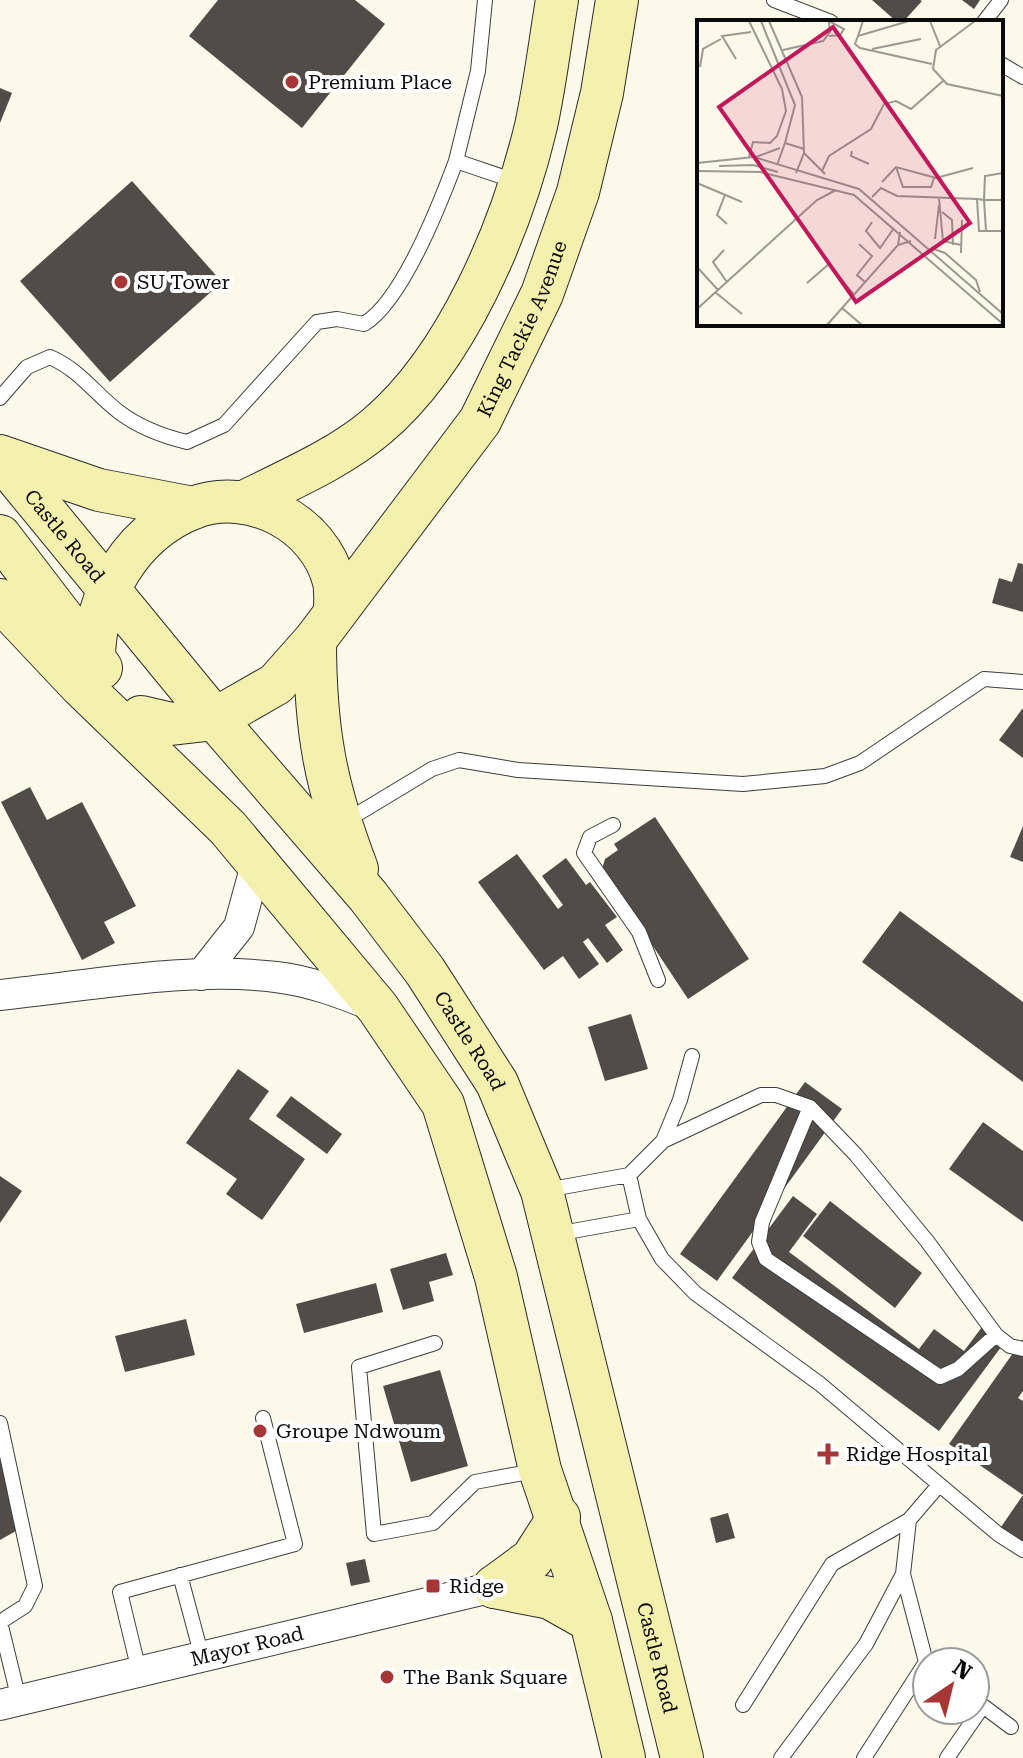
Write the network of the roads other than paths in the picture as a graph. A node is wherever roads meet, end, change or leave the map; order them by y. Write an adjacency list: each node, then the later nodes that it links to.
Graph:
1 (485, 0): 10 (lane)
2 (557, 0): 11 (main road)
3 (617, 0): 19 (main road, King Tackie Avenue)
4 (774, 0): 6 (lane)
5 (1001, 0): 7 (lane)
6 (826, 20)
7 (986, 20)
8 (1003, 65): 9 (lane)
9 (1023, 77)
10 (456, 161): 11 (lane); 12 (lane)
11 (518, 182): 14 (main road)
12 (0, 398)
13 (0, 457): 15 (main road); 17 (main road, Castle Road)
14 (244, 502): 15 (main road); 19 (main road)
15 (193, 508): 17 (main road)
16 (0, 536): 20 (main road)
17 (109, 590): 20 (main road); 23 (main road, Castle Road)
18 (0, 600): 26 (main road)
19 (325, 626): 23 (main road); 24 (main road)
20 (94, 659): 22 (main road)
21 (1023, 682): 24 (lane)
22 (141, 717): 23 (main road); 26 (main road)
23 (215, 719): 28 (main road, Castle Road)
24 (340, 824): 28 (main road)
25 (613, 825): 30 (lane)
26 (228, 828): 27 (main road)
27 (257, 861): 29 (street); 32 (main road)
28 (368, 896): 37 (main road, Castle Road)
29 (201, 975): 31 (street); 32 (street)
30 (658, 980)
31 (0, 995)
32 (378, 1008): 45 (main road)
33 (692, 1056): 35 (lane)
34 (810, 1107): 35 (lane); 40 (lane); 40 (lane)
35 (663, 1141): 36 (lane)
36 (629, 1175): 37 (lane); 38 (lane)
37 (542, 1191): 39 (main road, Castle Road)
38 (639, 1219): 39 (lane); 46 (lane)
39 (553, 1235): 63 (main road, Castle Road)
40 (996, 1335): 42 (lane)
41 (435, 1343): 45 (lane)
42 (1023, 1349)
43 (263, 1418): 51 (lane)
44 (0, 1423): 58 (lane)
45 (540, 1470): 47 (main road)
46 (939, 1485): 48 (lane); 49 (lane)
47 (559, 1517): 52 (main road); 53 (main road)
48 (909, 1520): 50 (lane); 59 (lane)
49 (1023, 1550)
50 (903, 1574): 54 (lane); 65 (lane)
51 (180, 1575): 55 (lane); 56 (lane)
52 (494, 1587): 53 (main road); 55 (street, Mayor Road)
53 (591, 1621): 64 (main road)
54 (922, 1646)
55 (202, 1657): 56 (street, Mayor Road)
56 (139, 1671): 58 (street, Mayor Road)
57 (911, 1685): 66 (lane)
58 (9, 1703)
59 (743, 1705)
60 (991, 1712): 62 (lane)
61 (966, 1726): 67 (lane)
62 (1011, 1727)
63 (683, 1755)
64 (624, 1758)
65 (781, 1758)
66 (864, 1758)
67 (947, 1758)

